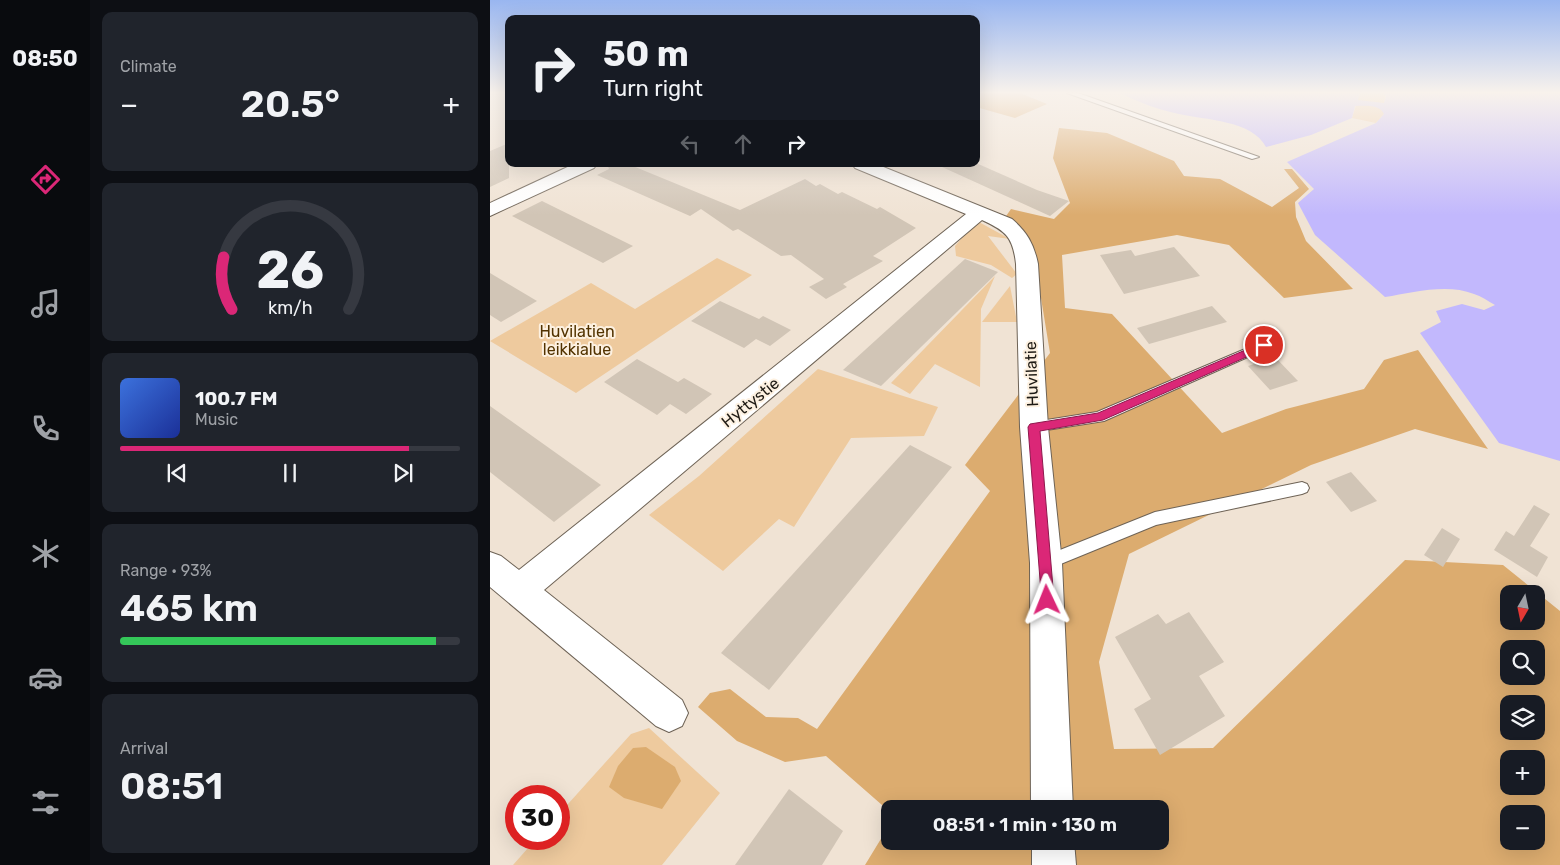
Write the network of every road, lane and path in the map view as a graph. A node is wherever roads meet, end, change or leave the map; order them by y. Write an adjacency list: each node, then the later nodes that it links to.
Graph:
1 (1187, 133): 2 (lane)
2 (1255, 157)
3 (582, 167): 5 (street)
4 (868, 167): 6 (street, Huvilatie)
5 (490, 210)
6 (980, 212): 8 (street, Huvilatie); 12 (street, Hyttystie)
7 (1264, 345): 8 (lane)
8 (1034, 427): 10 (street, Huvilatie)
9 (1302, 488): 10 (lane)
10 (1046, 563): 14 (street, Huvilatie)
11 (490, 567): 12 (street)
12 (519, 590): 13 (street)
13 (669, 713)
14 (1052, 800)
15 (1053, 850): 16 (street)
16 (1054, 865)

